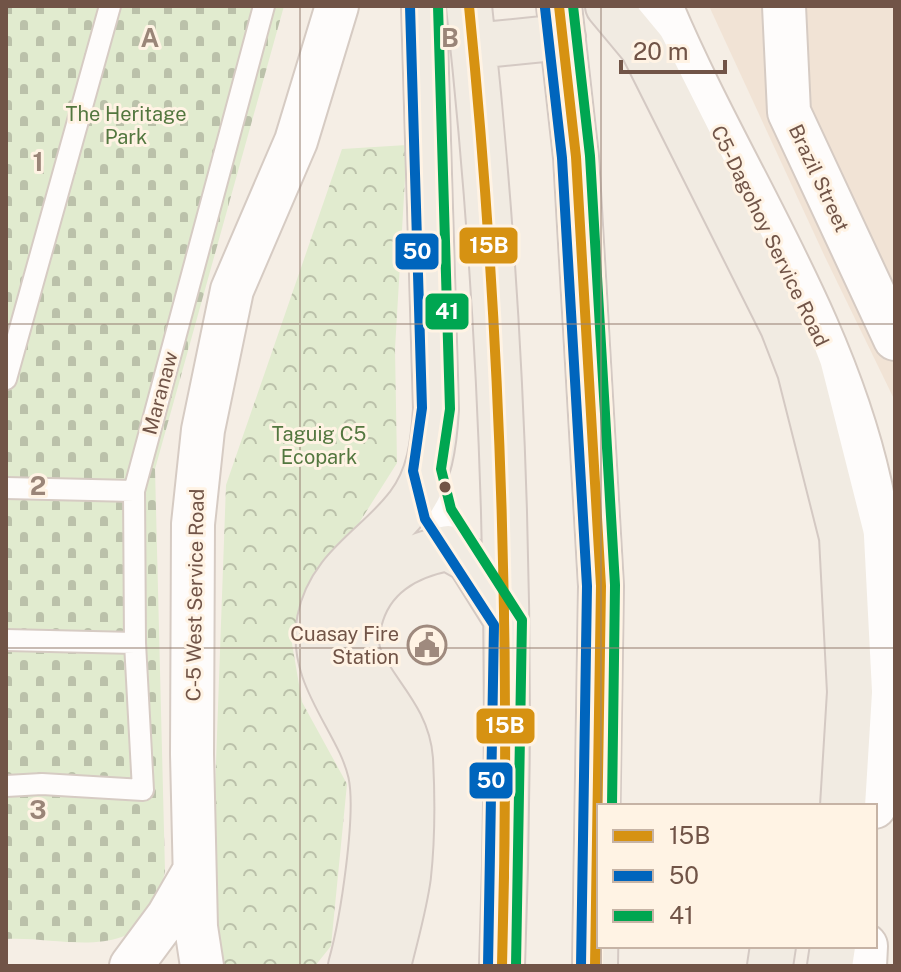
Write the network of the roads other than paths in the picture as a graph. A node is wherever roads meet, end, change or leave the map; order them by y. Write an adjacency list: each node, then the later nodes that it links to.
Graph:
1 (110, 6): 11 (lane)
2 (264, 6): 14 (lane, Maranaw)
3 (337, 6): 23 (street, C-5 West Service Road)
4 (424, 6): 12 (main road)
5 (608, 6): 21 (main road)
6 (660, 6): 22 (main road, C5-Dagohoy Service Road)
7 (784, 6): 10 (street, Brazil Street)
8 (561, 22): 9 (main road); 20 (main road)
9 (471, 26): 16 (main road)
10 (895, 339)
11 (6, 379)
12 (427, 470): 15 (lane); 27 (main road)
13 (6, 488): 14 (lane)
14 (134, 491): 18 (lane, Maranaw)
15 (469, 560): 16 (main road); 28 (main road)
16 (508, 621): 29 (main road)
17 (6, 640): 18 (lane)
18 (135, 643): 19 (lane, Maranaw)
19 (6, 786)
20 (599, 804)
21 (843, 804)
22 (874, 804)
23 (194, 871): 25 (street); 26 (street, C-5 West Service Road)
24 (597, 896): 30 (main road)
25 (131, 966)
26 (202, 966)
27 (351, 966)
28 (388, 966)
29 (502, 966)
30 (595, 966)

